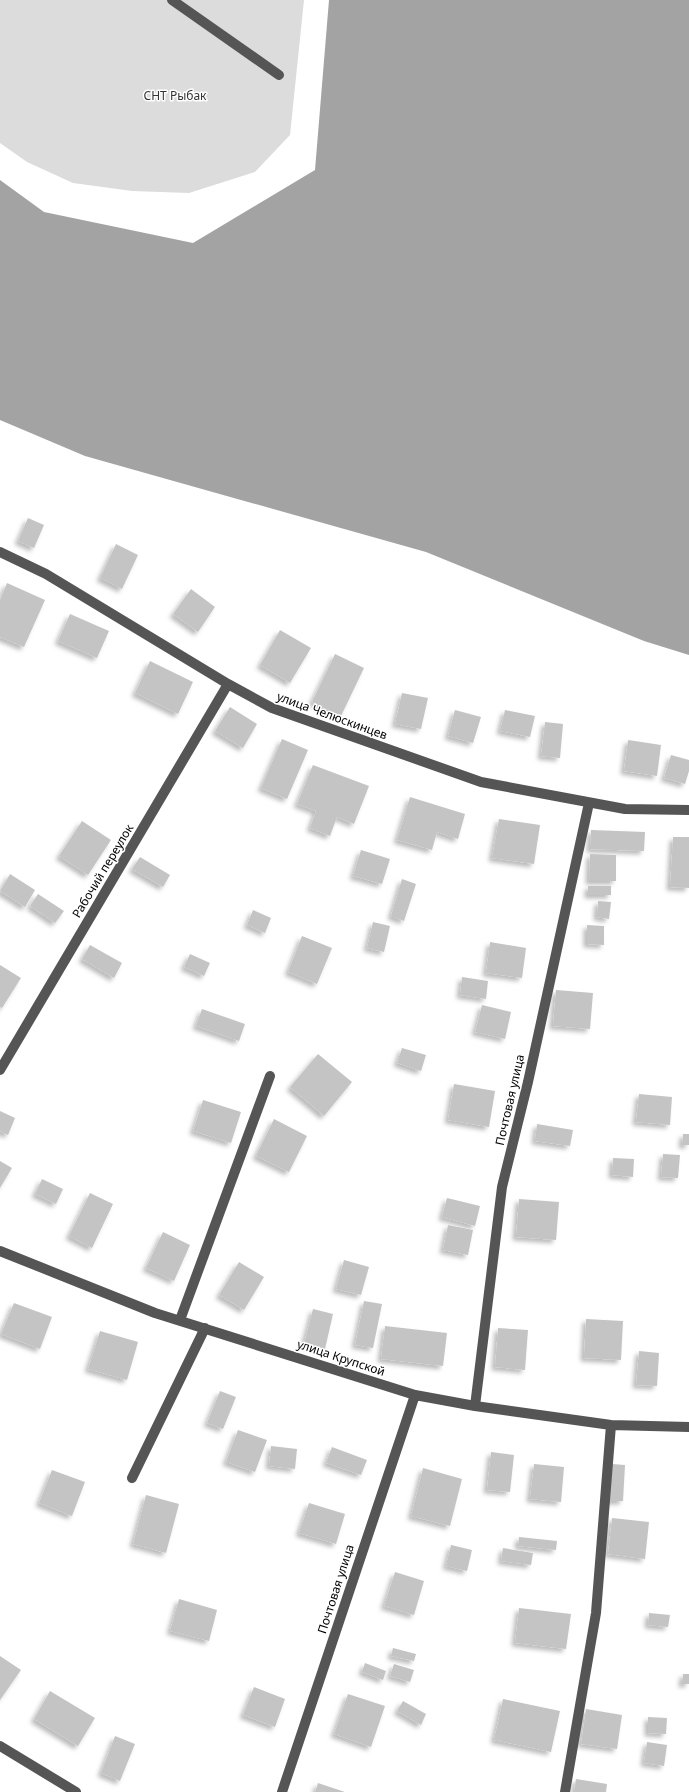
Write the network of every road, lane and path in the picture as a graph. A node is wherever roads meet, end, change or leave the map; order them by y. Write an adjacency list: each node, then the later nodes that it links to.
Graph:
1 (172, 0): 2 (street)
2 (279, 75)
3 (0, 552): 4 (street, улица Челюскинцев)
4 (228, 684): 5 (street, улица Челюскинцев); 7 (street, Рабочий переулок)
5 (589, 802): 6 (street, улица Челюскинцев); 13 (street, Почтовая улица)
6 (689, 810)
7 (0, 1070)
8 (270, 1076): 10 (street)
9 (0, 1251): 10 (street, улица Крупской)
10 (180, 1320): 11 (street, улица Крупской)
11 (205, 1328): 12 (street, улица Крупской); 16 (street)
12 (415, 1395): 13 (street, улица Крупской); 19 (street, Почтовая улица)
13 (475, 1406): 14 (street, улица Крупской)
14 (611, 1425): 15 (street, улица Крупской); 20 (street)
15 (689, 1427)
16 (132, 1478)
17 (0, 1746): 18 (street)
18 (76, 1792)
19 (282, 1792)
20 (565, 1792)

